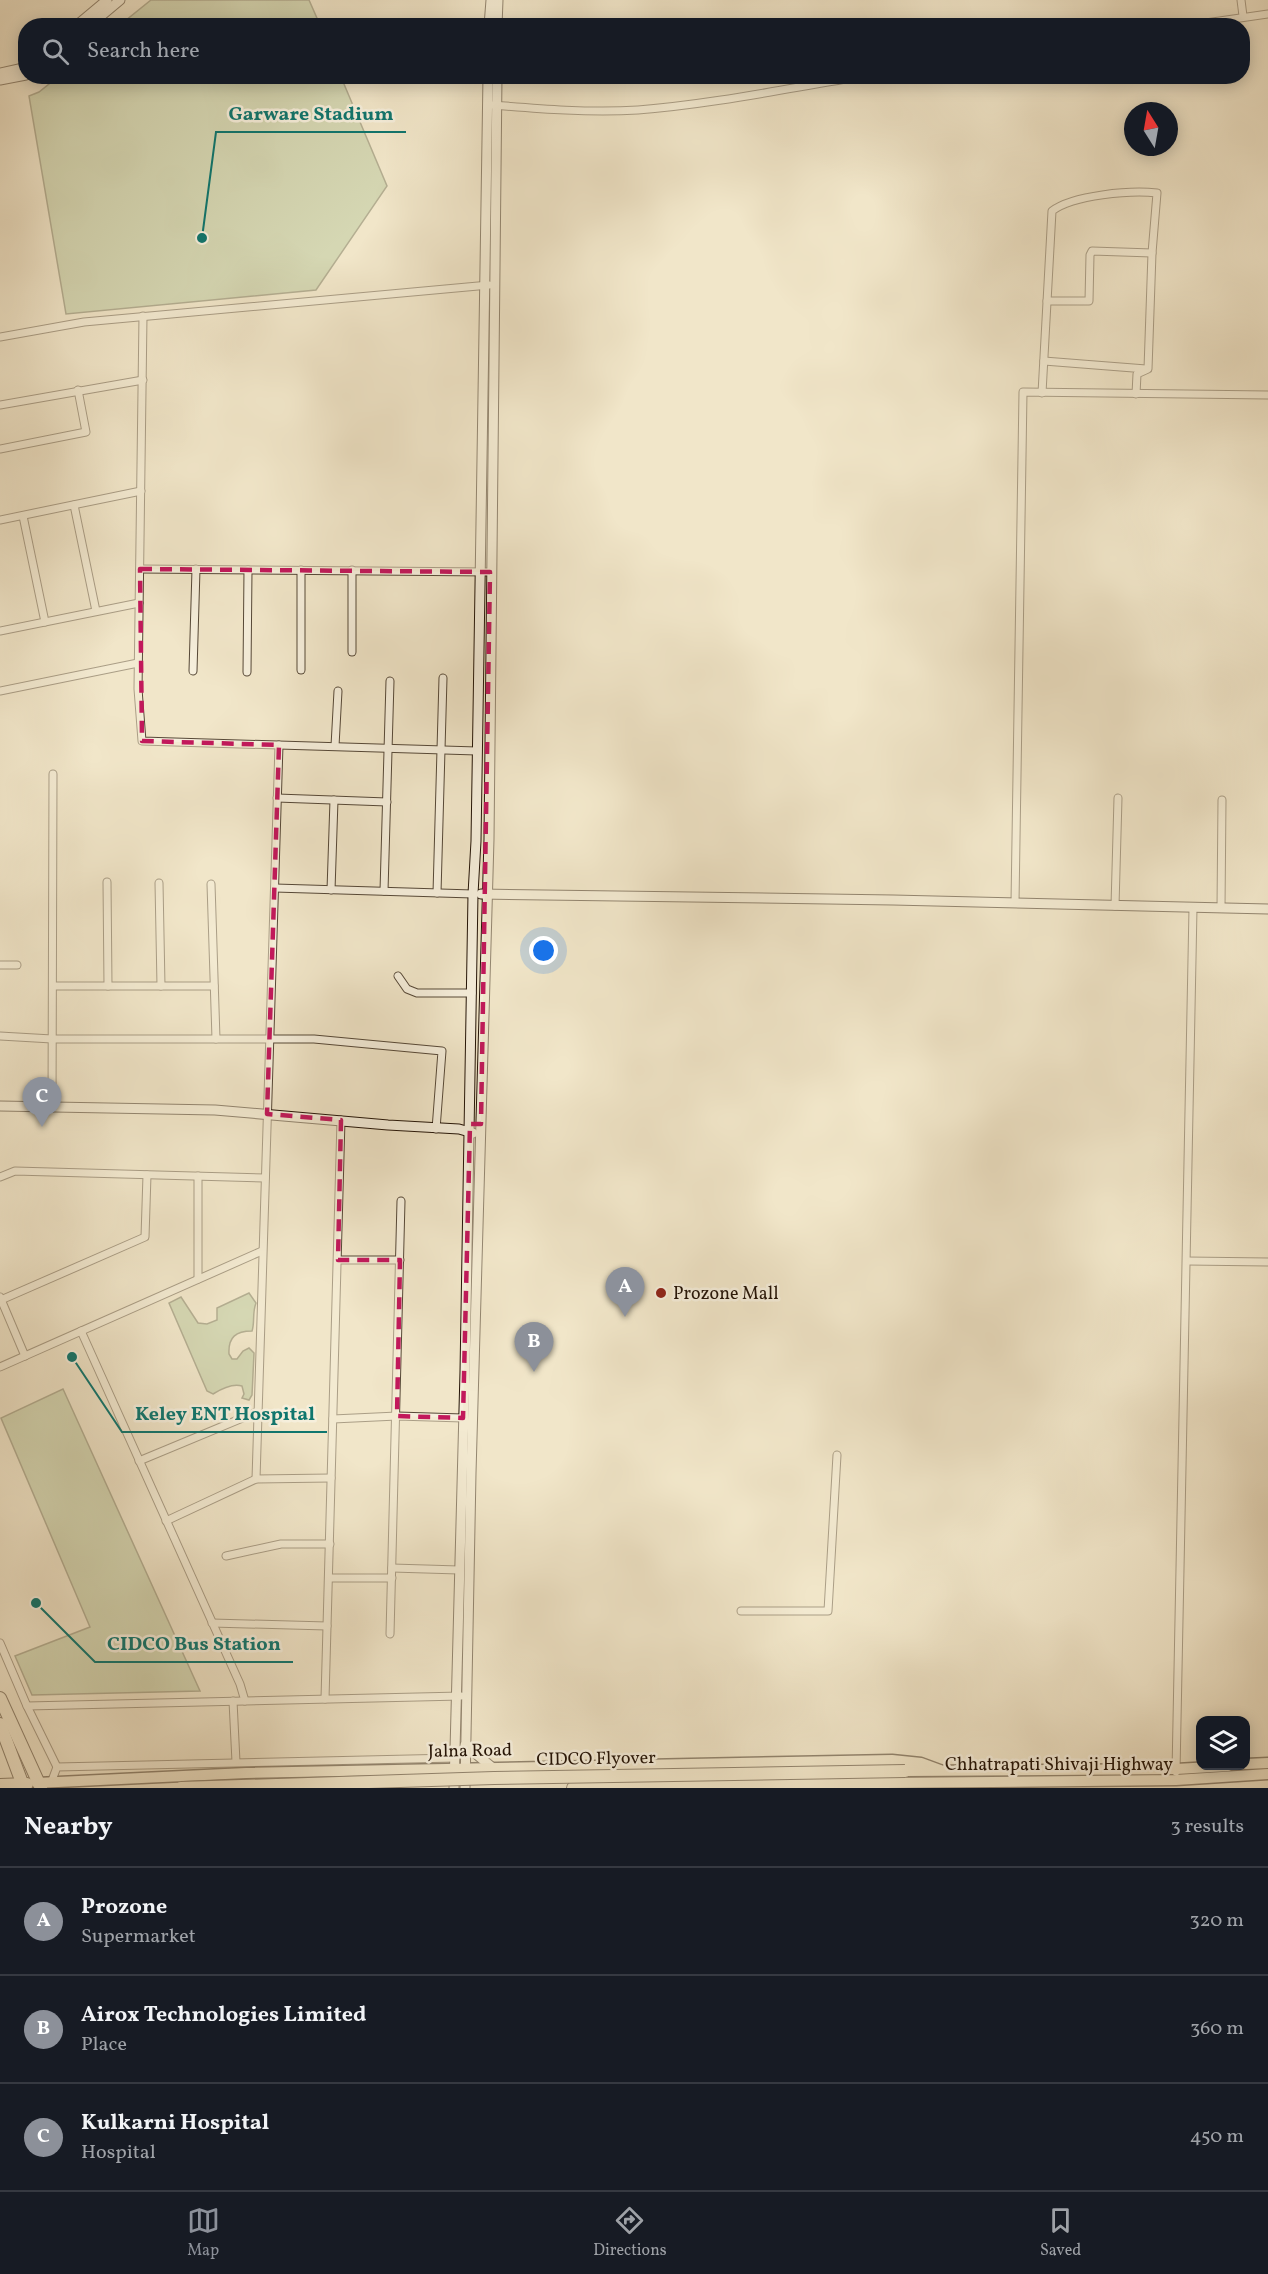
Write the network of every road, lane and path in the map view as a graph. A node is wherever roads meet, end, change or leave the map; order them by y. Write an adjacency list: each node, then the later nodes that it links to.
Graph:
1 (107, 0): 8 (street)
2 (120, 0): 9 (street)
3 (491, 0): 10 (street)
4 (498, 0): 11 (street)
5 (1242, 0): 7 (street)
6 (1268, 14): 7 (street)
7 (1243, 16): 12 (street)
8 (86, 18)
9 (99, 18)
10 (490, 18)
11 (497, 18)
12 (1231, 18)
13 (18, 68): 14 (street)
14 (0, 73)
15 (18, 77): 16 (street)
16 (0, 80)
17 (489, 84): 20 (street)
18 (496, 84): 20 (street)
19 (815, 84): 20 (street)
20 (492, 105): 22 (street); 23 (street)
21 (1152, 253): 24 (street); 24 (street); 28 (street)
22 (495, 284): 23 (street); 36 (street)
23 (484, 285): 25 (street); 36 (street)
24 (1047, 301): 27 (street)
25 (143, 316): 26 (street); 29 (street)
26 (0, 337)
27 (1044, 361): 28 (street); 31 (street)
28 (1148, 369): 32 (street)
29 (142, 380): 30 (street); 37 (street)
30 (78, 390): 34 (street); 35 (street)
31 (1042, 393): 32 (street); 80 (street)
32 (1136, 394): 33 (street)
33 (1268, 395)
34 (0, 405)
35 (0, 449)
36 (487, 488): 46 (street)
37 (141, 491): 38 (street); 41 (street)
38 (74, 505): 39 (street); 48 (street)
39 (23, 516): 40 (street); 49 (street)
40 (0, 520)
41 (140, 569): 42 (street); 47 (street)
42 (196, 569): 43 (street); 54 (street)
43 (248, 570): 44 (street); 55 (street)
44 (301, 570): 45 (street); 53 (street)
45 (352, 570): 46 (street); 51 (street)
46 (486, 572): 64 (street); 79 (street)
47 (139, 603): 48 (street); 52 (street)
48 (96, 611): 49 (street)
49 (45, 622): 50 (street)
50 (0, 631)
51 (352, 652)
52 (138, 663): 58 (street); 60 (street)
53 (301, 670)
54 (193, 671)
55 (248, 672)
56 (443, 678): 63 (street)
57 (390, 681): 62 (street)
58 (0, 691)
59 (338, 691): 61 (street)
60 (279, 745): 61 (street); 66 (street)
61 (335, 746): 62 (street)
62 (389, 748): 63 (street); 70 (street)
63 (441, 750): 64 (street); 77 (street)
64 (477, 751): 78 (street)
65 (53, 774): 88 (street)
66 (278, 798): 68 (street); 74 (street)
67 (1118, 798): 81 (street)
68 (334, 800): 70 (street); 75 (street)
69 (1222, 800): 83 (street)
70 (387, 802): 76 (street)
71 (106, 882): 89 (street)
72 (159, 883): 90 (street)
73 (211, 884): 91 (street)
74 (275, 888): 75 (street); 96 (street)
75 (331, 890): 76 (street)
76 (384, 891): 77 (street)
77 (437, 893): 78 (street)
78 (473, 894): 79 (street); 92 (street)
79 (487, 894): 80 (street); 103 (street)
80 (1015, 903): 81 (street)
81 (1115, 906): 82 (street)
82 (1194, 908): 83 (street); 112 (street)
83 (1221, 909): 84 (street)
84 (1268, 909)
85 (0, 965): 86 (street)
86 (17, 965)
87 (398, 976): 92 (street)
88 (52, 986): 89 (street); 94 (street)
89 (108, 986): 90 (street)
90 (161, 986): 91 (street)
91 (214, 986): 95 (street)
92 (472, 993): 102 (street)
93 (0, 1036): 94 (street)
94 (52, 1039): 95 (street); 98 (street)
95 (216, 1039): 96 (street)
96 (270, 1040): 99 (street); 101 (street)
97 (0, 1106): 98 (street)
98 (52, 1107): 99 (street)
99 (267, 1114): 100 (street); 107 (street)
100 (341, 1120): 101 (street); 110 (street)
101 (436, 1129): 102 (street)
102 (469, 1129): 103 (street); 121 (street)
103 (481, 1129): 139 (street)
104 (147, 1175): 105 (street); 106 (street); 115 (street)
105 (198, 1176): 107 (street); 114 (street)
106 (0, 1177)
107 (265, 1178): 109 (street)
108 (401, 1201): 111 (street)
109 (262, 1251): 114 (street); 119 (street)
110 (338, 1260): 111 (street); 122 (street)
111 (400, 1260): 120 (street)
112 (1187, 1261): 113 (street); 157 (street)
113 (1268, 1262)
114 (198, 1279): 116 (street)
115 (1, 1298): 117 (street)
116 (81, 1331): 117 (street); 124 (street)
117 (25, 1356): 118 (street)
118 (0, 1367)
119 (257, 1412): 124 (street); 126 (street)
120 (397, 1416): 121 (street); 122 (street); 130 (street)
121 (463, 1418): 131 (street)
122 (333, 1419): 125 (street)
123 (837, 1455): 134 (street)
124 (140, 1461): 127 (street)
125 (331, 1478): 126 (street); 128 (street)
126 (256, 1479): 127 (street)
127 (166, 1521): 135 (street)
128 (330, 1544): 129 (street); 132 (street)
129 (226, 1556)
130 (392, 1568): 131 (street); 133 (street)
131 (459, 1569): 140 (street)
132 (329, 1578): 133 (street); 136 (street)
133 (392, 1578): 137 (street)
134 (741, 1611)
135 (212, 1623): 136 (street); 144 (street)
136 (327, 1626): 142 (street)
137 (390, 1634)
138 (0, 1643): 145 (street)
139 (467, 1695): 140 (street); 147 (street)
140 (455, 1696): 142 (street); 151 (street)
141 (0, 1698): 160 (highway)
142 (325, 1699): 144 (street)
143 (233, 1701): 144 (street); 145 (street); 148 (street)
144 (245, 1701)
145 (27, 1706): 152 (street)
146 (0, 1724): 163 (highway)
147 (465, 1745): 151 (street); 153 (street)
148 (236, 1762): 151 (street); 152 (street)
149 (1268, 1763): 150 (main road)
150 (1250, 1764)
151 (457, 1765): 153 (main road, Jalna Road); 160 (main road, Jalna Road); 166 (street); 167 (street)
152 (57, 1767): 160 (street)
153 (493, 1768): 154 (main road, Jalna Road)
154 (940, 1770): 156 (main road, CIDCO Flyover); 157 (main road, Chhatrapati Shivaji Highway)
155 (1202, 1770): 157 (main road, Chhatrapati Shivaji Highway)
156 (905, 1771): 165 (highway, CIDCO Flyover, bridge)
157 (1176, 1774): 158 (main road, Chhatrapati Shivaji Highway); 162 (main road, Chhatrapati Shivaji Highway)
158 (1268, 1774)
159 (885, 1783): 161 (main road, CIDCO Flyover); 168 (highway, CIDCO Flyover)
160 (43, 1785): 163 (highway, Jalna Road)
161 (917, 1785): 162 (main road, Chhatrapati Shivaji Highway)
162 (1082, 1785)
163 (22, 1786): 164 (highway, Jalna Road)
164 (0, 1787)
165 (181, 1788)
166 (454, 1788)
167 (465, 1788)
168 (573, 1788)

